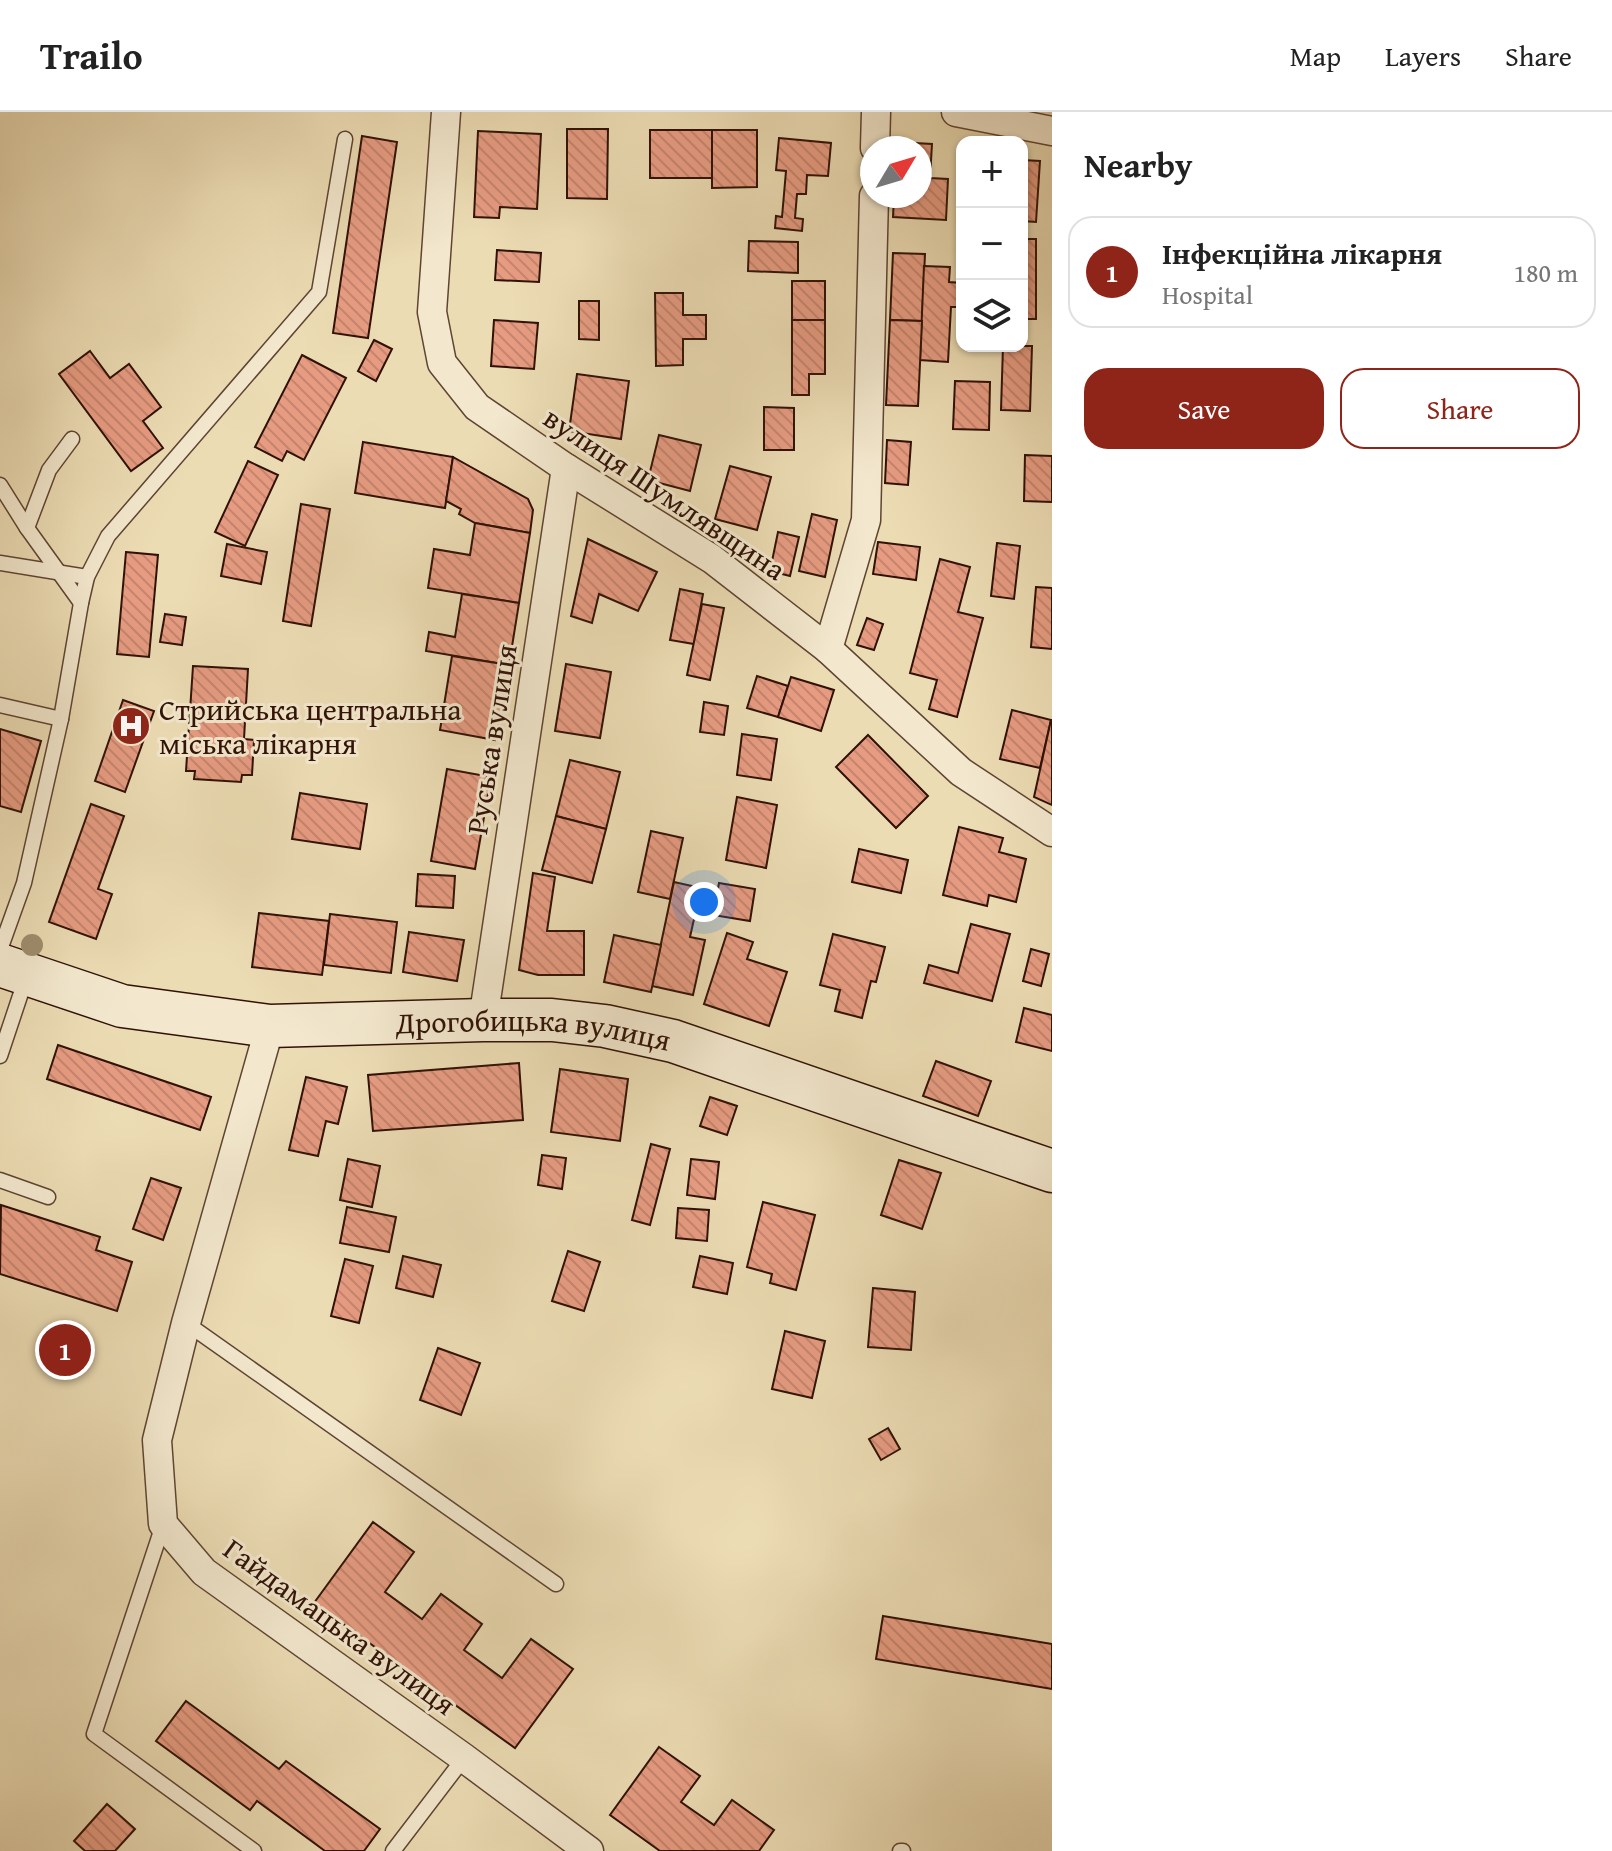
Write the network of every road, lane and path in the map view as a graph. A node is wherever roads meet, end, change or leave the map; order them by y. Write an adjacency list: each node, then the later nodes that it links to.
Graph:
1 (446, 112): 9 (street, вулиця Шумлявщина)
2 (876, 112): 5 (street)
3 (956, 112): 4 (street)
4 (1052, 131)
5 (875, 136)
6 (345, 139): 14 (lane)
7 (874, 208): 16 (street)
8 (72, 439): 11 (lane)
9 (566, 468): 16 (street, вулиця Шумлявщина); 21 (street, Руська вулиця)
10 (0, 485): 11 (lane)
11 (27, 528): 13 (lane)
12 (0, 563): 13 (lane)
13 (59, 573): 14 (lane); 15 (lane)
14 (87, 577): 15 (lane)
15 (81, 603): 18 (lane)
16 (828, 649): 19 (street, вулиця Шумлявщина)
17 (0, 705): 18 (lane)
18 (61, 719): 20 (lane)
19 (1052, 832)
20 (9, 963): 22 (main road, Дрогобицька вулиця); 23 (lane)
21 (483, 1020): 22 (main road, Дрогобицька вулиця); 24 (main road, Дрогобицька вулиця)
22 (270, 1026): 27 (street)
23 (0, 1056)
24 (1052, 1171)
25 (0, 1180): 26 (lane)
26 (48, 1197)
27 (186, 1323): 28 (street); 29 (lane)
28 (163, 1524): 30 (street, Гайдамацька вулиця); 31 (lane)
29 (556, 1584)
30 (464, 1758): 32 (lane); 33 (street, Гайдамацька вулиця)
31 (254, 1851)
32 (393, 1851)
33 (589, 1851)

